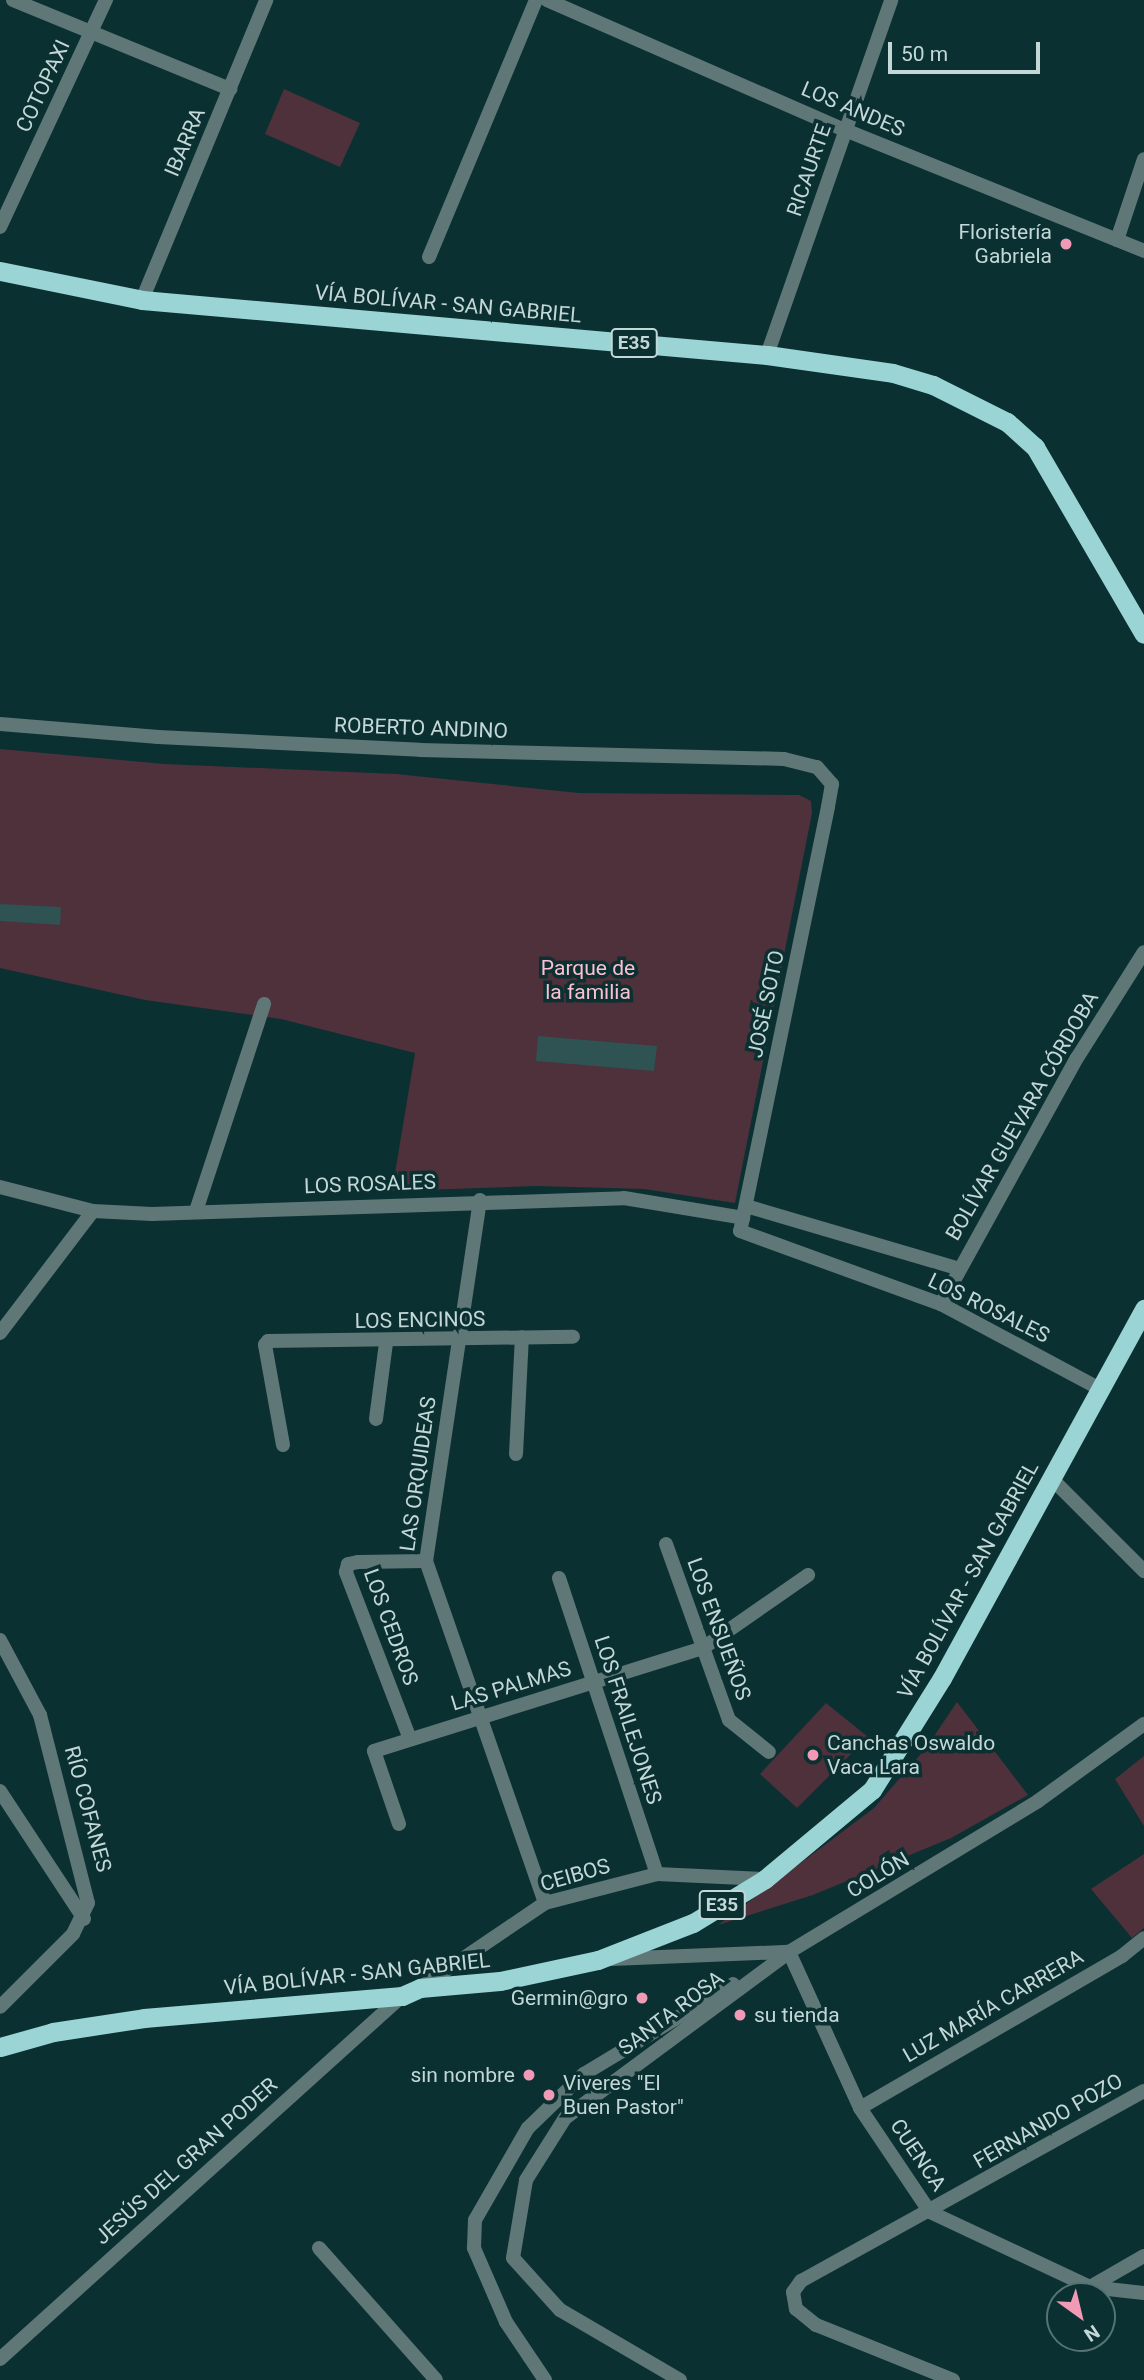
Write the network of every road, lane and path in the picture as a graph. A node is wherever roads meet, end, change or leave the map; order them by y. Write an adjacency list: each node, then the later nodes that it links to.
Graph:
1 (13, 0): 7 (street)
2 (106, 0): 7 (street, COTOPAXI)
3 (266, 0): 8 (street, IBARRA)
4 (536, 0): 14 (street)
5 (547, 0): 9 (street, LOS ANDES)
6 (891, 0): 9 (street, RICAURTE)
7 (91, 33): 8 (street); 11 (street, COTOPAXI)
8 (230, 89): 16 (street, IBARRA)
9 (845, 130): 12 (street, LOS ANDES); 17 (street, RICAURTE)
10 (1144, 159): 12 (street)
11 (0, 227)
12 (1117, 240): 13 (street, LOS ANDES)
13 (1144, 251)
14 (429, 257)
15 (0, 271): 16 (highway, VÍA BOLÍVAR - SAN GABRIEL / E35)
16 (142, 299): 17 (highway, VÍA BOLÍVAR - SAN GABRIEL / E35)
17 (767, 355): 18 (highway, VÍA BOLÍVAR - SAN GABRIEL / E35)
18 (1144, 634)
19 (0, 724): 20 (street, ROBERTO ANDINO)
20 (832, 784): 27 (street, JOSÉ SOTO)
21 (1144, 952): 28 (street, BOLÍVAR GUEVARA CÓRDOBA)
22 (264, 1004): 25 (street)
23 (0, 1188): 26 (street, LOS ROSALES)
24 (480, 1200): 25 (street, LOS ROSALES); 27 (street, LOS ROSALES); 34 (street, LAS ORQUIDEAS)
25 (196, 1210): 26 (street, LOS ROSALES)
26 (93, 1211): 31 (street)
27 (743, 1219): 28 (street); 29 (street, LOS ROSALES)
28 (957, 1268): 29 (street, BOLÍVAR GUEVARA CÓRDOBA)
29 (941, 1304): 36 (street, LOS ROSALES)
30 (1144, 1309): 36 (highway, VÍA BOLÍVAR - SAN GABRIEL / E35)
31 (0, 1333)
32 (573, 1337): 33 (street, LOS ENCINOS)
33 (522, 1338): 34 (street, LOS ENCINOS); 39 (street)
34 (457, 1342): 35 (street, LOS ENCINOS); 42 (street, LAS ORQUIDEAS)
35 (386, 1343): 37 (street); 38 (street, LOS ENCINOS)
36 (1098, 1388): 40 (highway, VÍA BOLÍVAR - SAN GABRIEL / E35)
37 (376, 1419)
38 (283, 1445)
39 (516, 1454)
40 (1054, 1479): 43 (street); 56 (highway, VÍA BOLÍVAR - SAN GABRIEL / E35)
41 (666, 1544): 47 (street, LOS ENSUEÑOS)
42 (426, 1561): 49 (street, LAS ORQUIDEAS); 51 (street, LOS CEDROS)
43 (1144, 1571)
44 (807, 1575): 47 (street, LAS PALMAS)
45 (559, 1578): 48 (street, LOS FRAILEJONES)
46 (0, 1640): 58 (street, RÍO COFANES)
47 (703, 1648): 48 (street, LAS PALMAS); 52 (street, LOS ENSUEÑOS)
48 (594, 1682): 49 (street, LAS PALMAS); 55 (street, LOS FRAILEJONES)
49 (480, 1717): 51 (street, LAS PALMAS); 57 (street, LAS ORQUIDEAS)
50 (1144, 1724): 60 (street, COLÓN)
51 (410, 1739): 54 (street, LAS PALMAS)
52 (769, 1752)
53 (0, 1791): 58 (street)
54 (400, 1824)
55 (657, 1874): 56 (street, CEIBOS); 57 (street, CEIBOS)
56 (765, 1879): 61 (highway, VÍA BOLÍVAR - SAN GABRIEL / E35)
57 (545, 1903): 62 (street, CEIBOS)
58 (84, 1919): 63 (street)
59 (1144, 1938): 66 (street, LUZ MARÍA CARRERA)
60 (789, 1952): 61 (street, COLÓN); 66 (street, CUENCA); 76 (street); 77 (street, SANTA ROSA)
61 (598, 1959): 62 (highway, VÍA BOLÍVAR - SAN GABRIEL / E35)
62 (411, 1992): 64 (highway, VÍA BOLÍVAR - SAN GABRIEL / E35); 74 (street, JESÚS DEL GRAN PODER)
63 (0, 2007)
64 (0, 2047)
65 (1144, 2091): 67 (street, FERNANDO POZO)
66 (860, 2108): 67 (street, CUENCA)
67 (930, 2212): 70 (street, CUENCA); 78 (street, FERNANDO POZO)
68 (319, 2248): 75 (street)
69 (1144, 2256): 71 (street)
70 (1079, 2282)
71 (1099, 2282)
72 (1116, 2290): 73 (street, CUENCA)
73 (1144, 2293)
74 (0, 2359)
75 (436, 2380)
76 (545, 2380)
77 (680, 2380)
78 (953, 2380)

